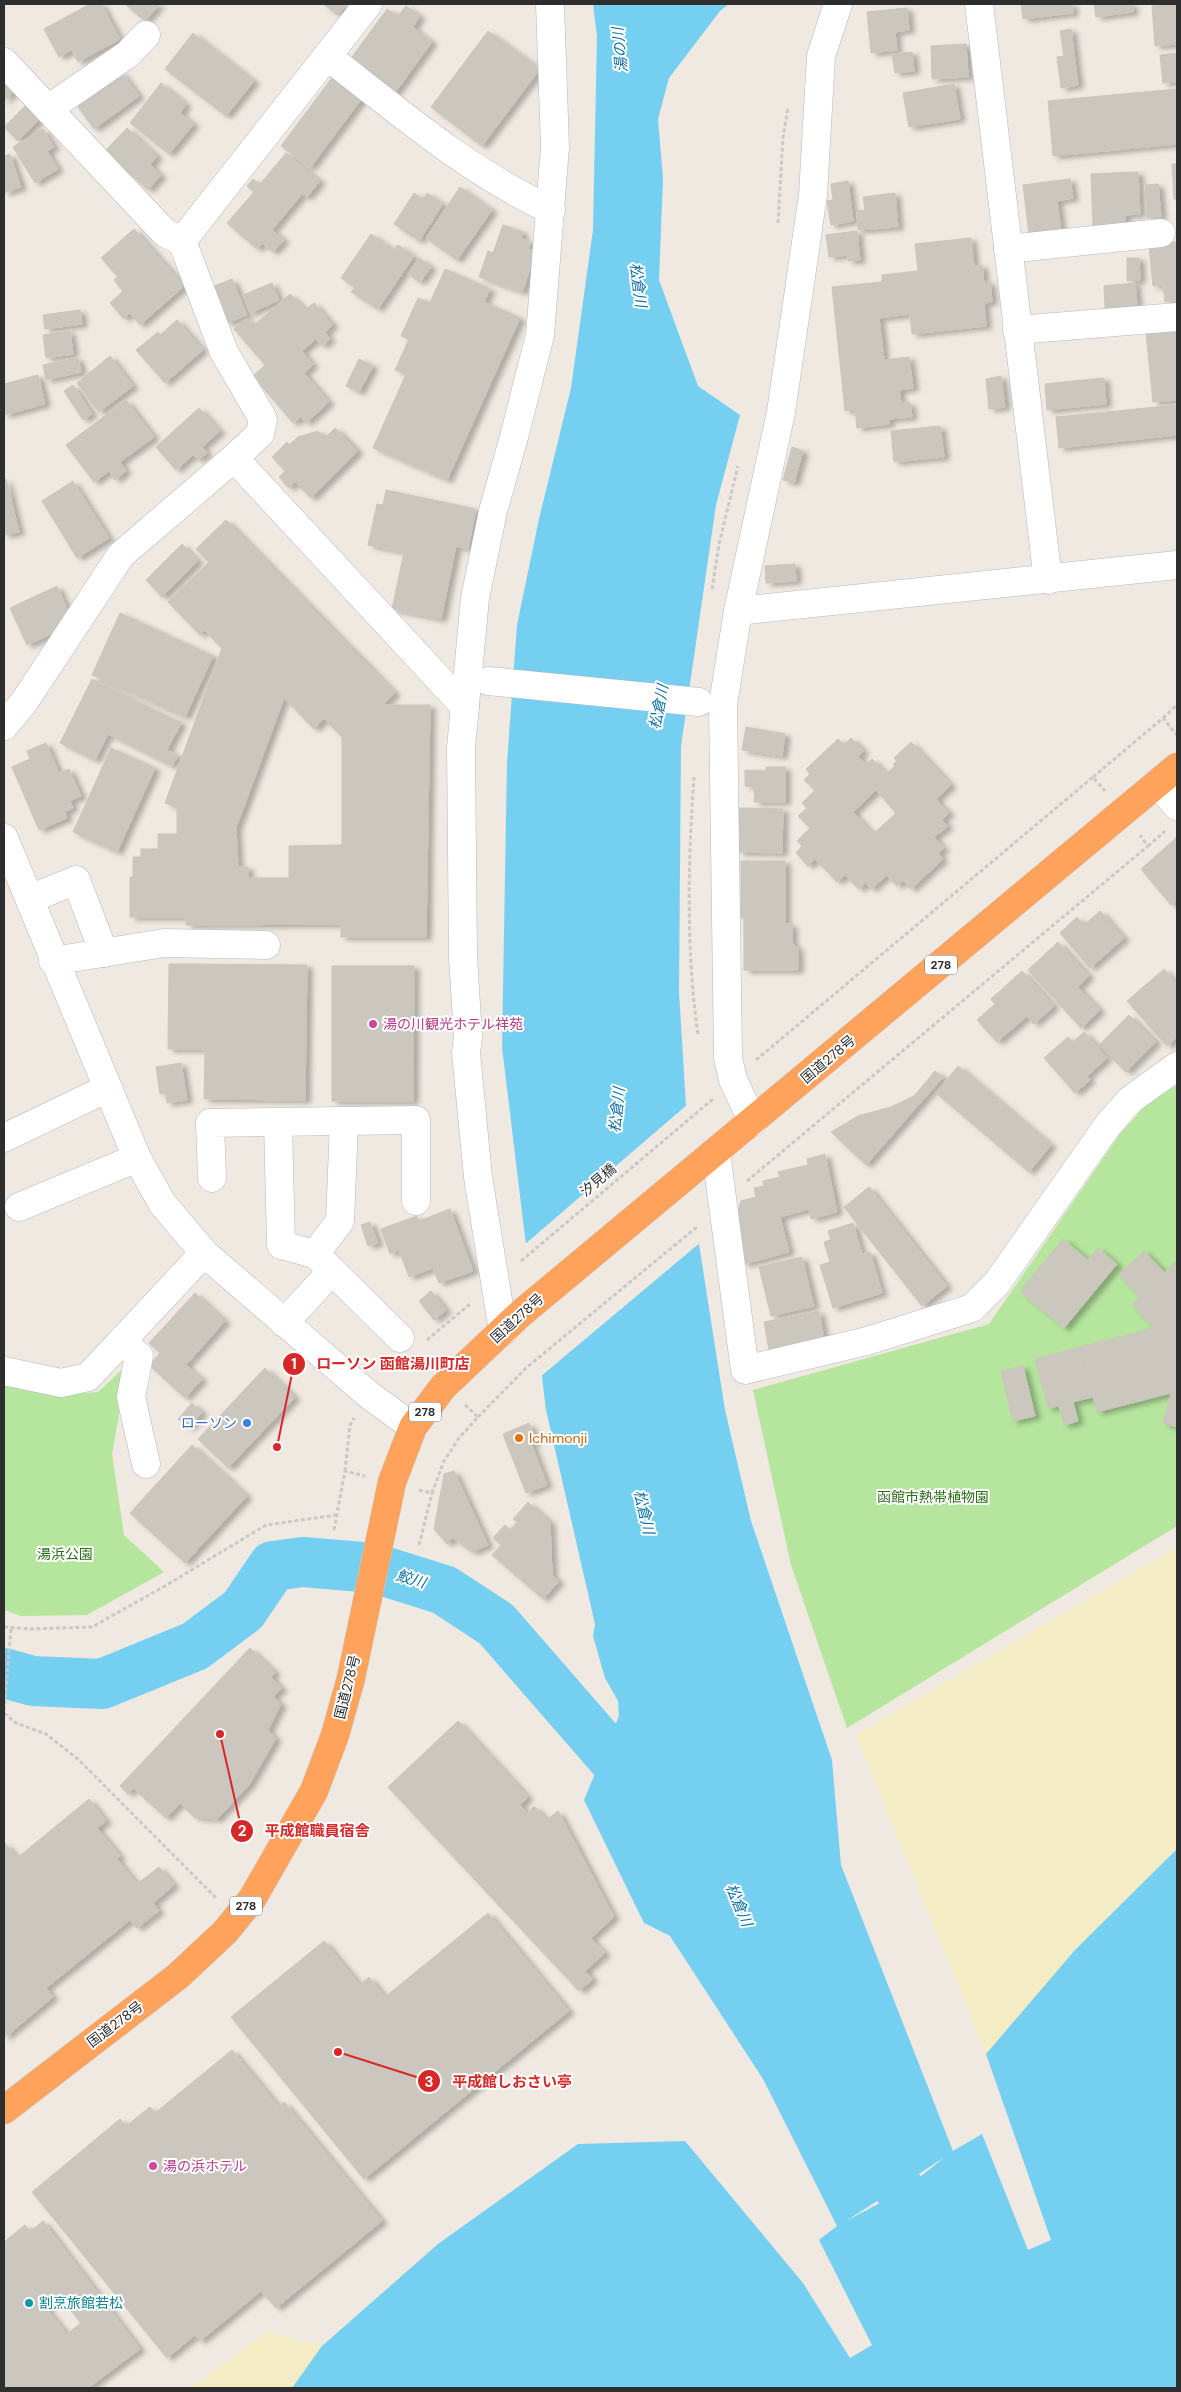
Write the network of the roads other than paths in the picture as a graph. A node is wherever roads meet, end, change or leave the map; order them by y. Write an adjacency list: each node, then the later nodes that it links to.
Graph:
1 (368, 4): 6 (street)
2 (550, 4): 9 (street)
3 (838, 4): 18 (street)
4 (979, 4): 12 (street)
5 (146, 34): 8 (street)
6 (327, 56): 9 (street); 11 (street)
7 (4, 62): 8 (street)
8 (48, 109): 11 (street)
9 (551, 210): 21 (street)
10 (1161, 233): 12 (street)
11 (182, 241): 15 (street)
12 (1008, 249): 14 (street)
13 (1177, 317): 14 (street)
14 (1017, 330): 17 (street)
15 (234, 458): 21 (street); 22 (street)
16 (1177, 564): 17 (street)
17 (1048, 580): 18 (street)
18 (738, 611): 33 (street)
19 (494, 682): 20 (street)
20 (696, 702)
21 (465, 707): 43 (street)
22 (4, 726)
23 (1167, 775): 24 (street); 33 (highway, 国道278号 / 278)
24 (1174, 817)
25 (4, 838): 26 (street)
26 (30, 899): 28 (street); 29 (street)
27 (266, 945): 28 (street)
28 (104, 953): 29 (street)
29 (53, 961): 31 (street)
30 (1177, 1066): 36 (street)
31 (108, 1088): 35 (street); 37 (street)
32 (344, 1122): 34 (street); 39 (street); 42 (street)
33 (753, 1122): 36 (highway, 国道278号 / 278)
34 (278, 1123): 38 (street); 42 (street)
35 (4, 1138)
36 (709, 1157): 43 (highway, 国道278号 / 278)
37 (137, 1158): 40 (street); 41 (street)
38 (212, 1178)
39 (416, 1201)
40 (19, 1207)
41 (204, 1253): 44 (street); 45 (street)
42 (323, 1263): 44 (street); 46 (street)
43 (511, 1323): 48 (highway, 国道278号 / 278)
44 (284, 1324): 48 (street)
45 (122, 1341): 47 (street); 49 (street)
46 (410, 1342)
47 (4, 1371)
48 (413, 1426): 50 (highway, 国道278号 / 278)
49 (146, 1464)
50 (4, 2110)

